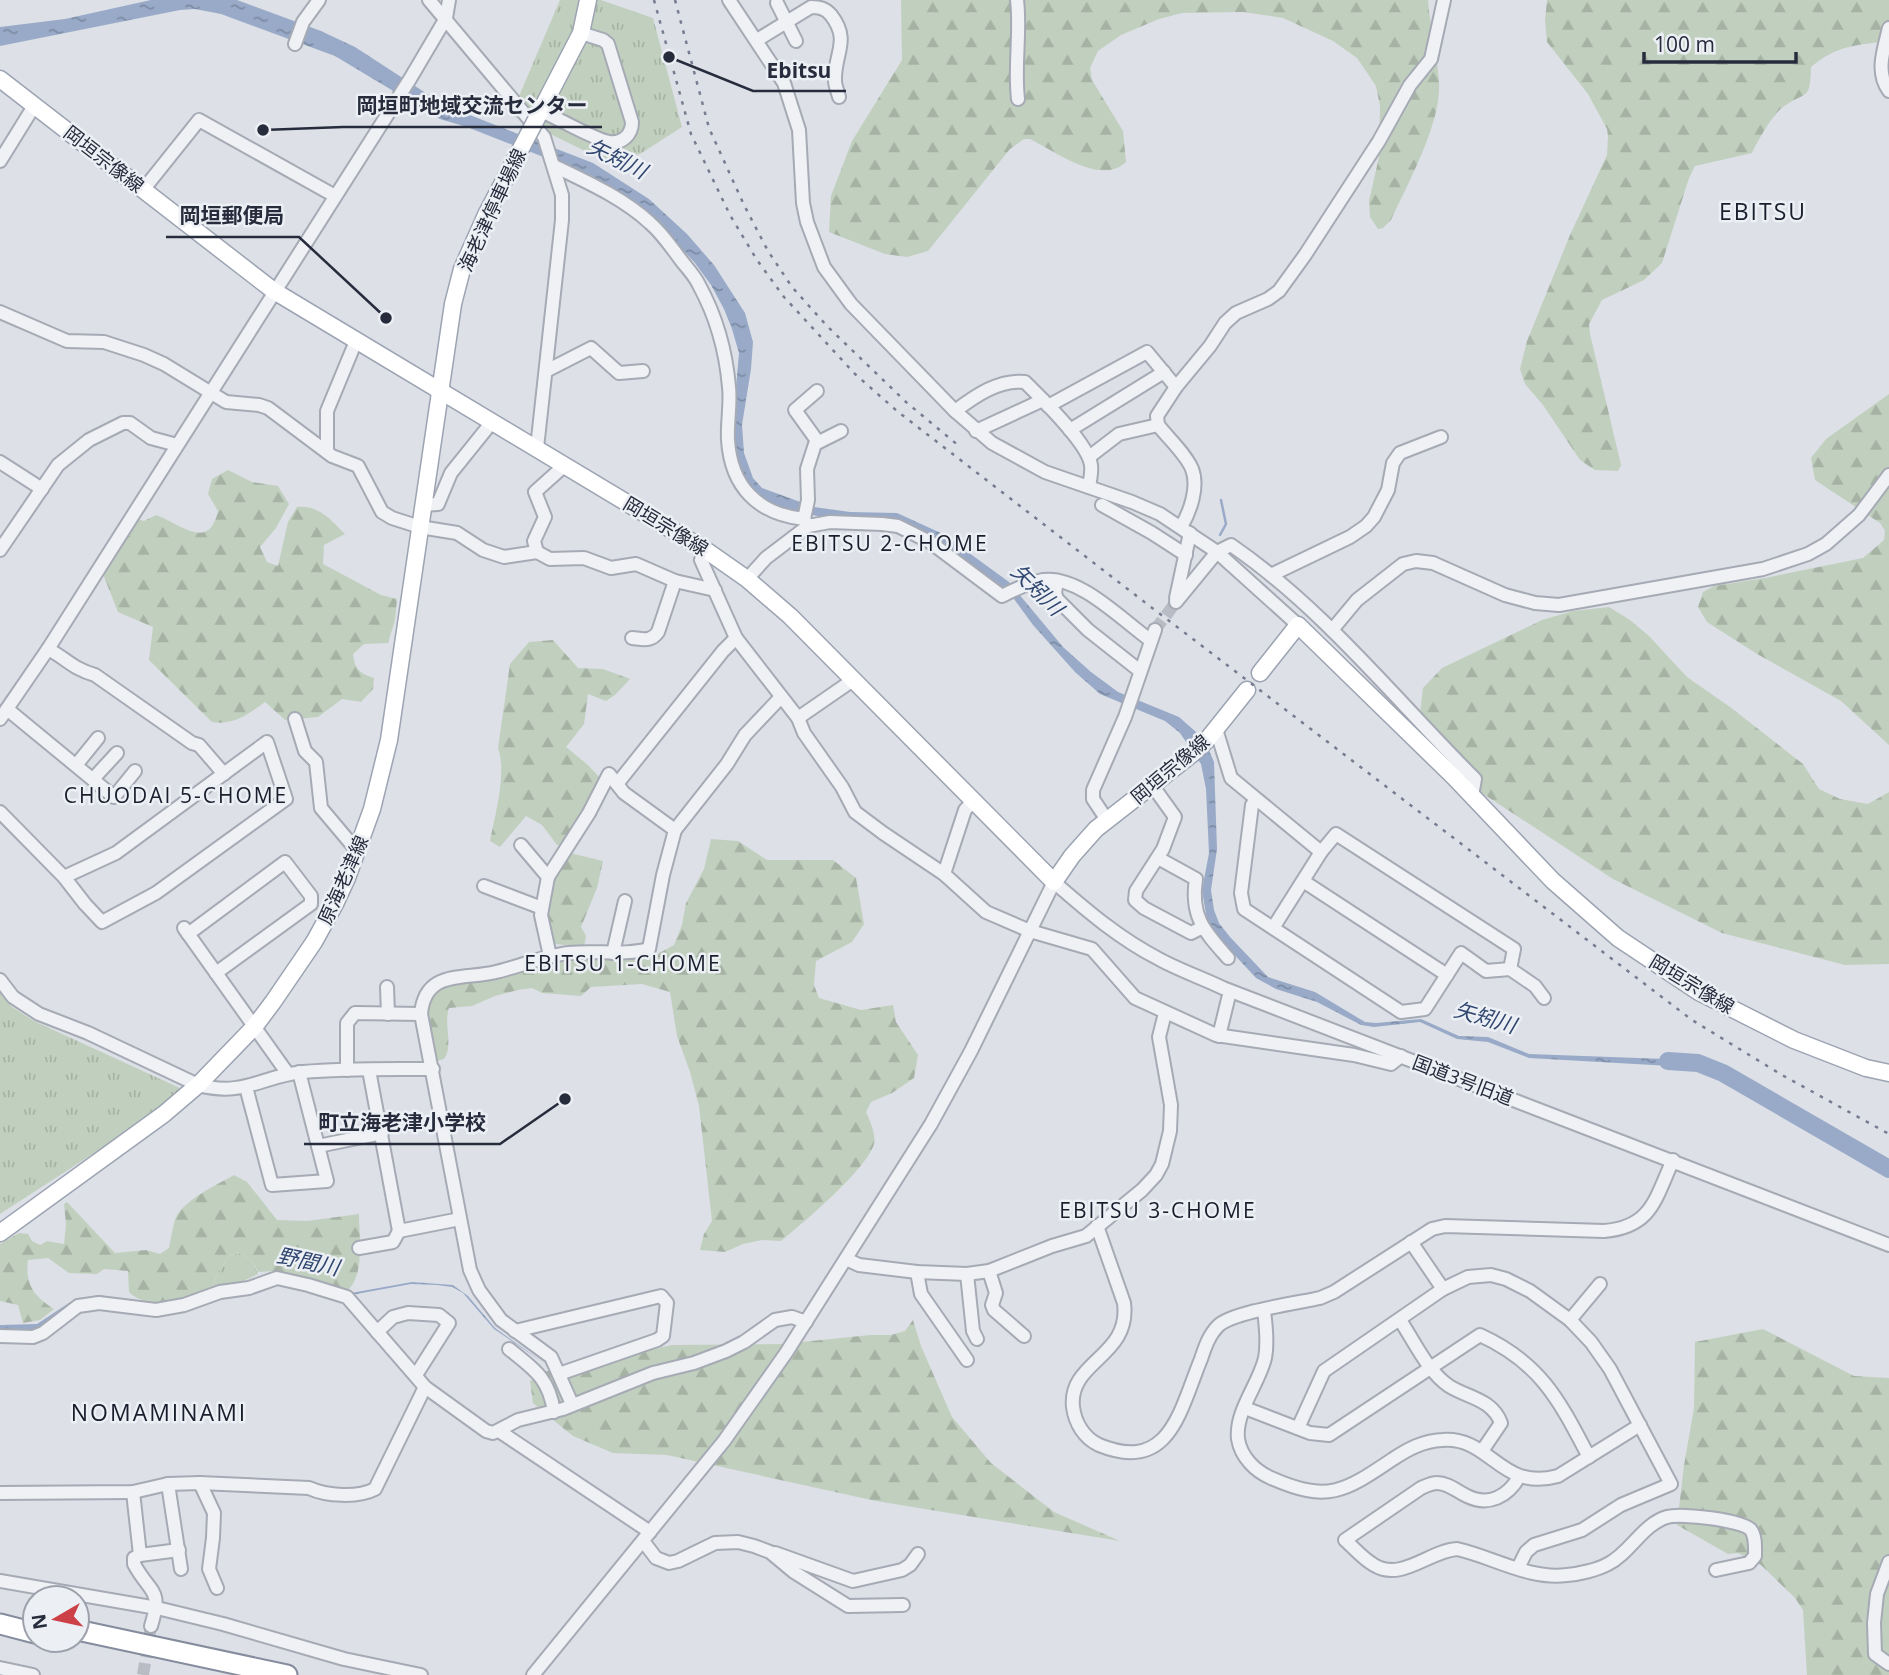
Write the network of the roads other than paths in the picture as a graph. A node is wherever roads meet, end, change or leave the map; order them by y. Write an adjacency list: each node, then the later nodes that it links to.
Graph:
1 (319, 0): 15 (street)
2 (429, 0): 9 (street)
3 (449, 0): 9 (street)
4 (588, 0): 12 (main road, 海老津停車場線)
5 (729, 0): 13 (street)
6 (1017, 0): 19 (street)
7 (1444, 0): 32 (street)
8 (777, 4): 10 (street)
9 (446, 18): 23 (street); 25 (street)
10 (786, 21): 13 (street); 14 (street); 18 (street)
11 (1889, 28): 17 (street)
12 (581, 33): 21 (main road, 海老津停車場線); 21 (street)
13 (757, 40): 37 (street)
14 (796, 41)
15 (295, 44)
16 (0, 79): 20 (main road, 岡垣宗像線)
17 (1889, 91)
18 (839, 97)
19 (1017, 99)
20 (34, 106): 22 (street); 24 (main road, 岡垣宗像線)
21 (540, 114): 33 (main road, 海老津停車場線, bridge)
22 (0, 161)
23 (554, 166): 29 (street); 57 (street)
24 (143, 190): 25 (street); 26 (main road, 岡垣宗像線)
25 (335, 195): 26 (street)
26 (274, 291): 28 (main road, 岡垣宗像線); 35 (street)
27 (1, 315): 35 (street)
28 (356, 341): 33 (main road, 岡垣宗像線); 47 (street)
29 (548, 370): 30 (street); 46 (street)
30 (643, 370)
31 (1164, 372): 32 (street); 36 (street); 40 (street)
32 (1176, 387): 39 (street)
33 (439, 391): 38 (main road, 岡垣宗像線); 54 (main road, 原海老津線)
34 (817, 391): 44 (street)
35 (210, 393): 45 (street); 47 (street)
36 (1045, 403): 37 (street); 40 (street); 42 (street)
37 (955, 411): 42 (street)
38 (492, 422): 46 (main road, 岡垣宗像線); 54 (street)
39 (1158, 425): 48 (street); 59 (street)
40 (1070, 430): 48 (street)
41 (841, 431): 44 (street)
42 (976, 431): 52 (street)
43 (1441, 437): 67 (street)
44 (818, 442): 57 (street)
45 (177, 445): 53 (street); 76 (street)
46 (537, 448): 50 (main road, 岡垣宗像線)
47 (327, 453): 58 (street)
48 (1089, 457): 52 (street)
49 (0, 462): 53 (street)
50 (565, 465): 63 (main road, 岡垣宗像線); 64 (street)
51 (1889, 475): 73 (street)
52 (1089, 487): 56 (street)
53 (42, 489): 60 (street)
54 (423, 505): 58 (main road, 原海老津線)
55 (1102, 505): 61 (street)
56 (1160, 514): 59 (street); 61 (street)
57 (806, 523): 68 (street); 70 (street)
58 (420, 527): 64 (street); 101 (main road, 原海老津線)
59 (1185, 530): 65 (street); 66 (street)
60 (5, 531): 62 (street)
61 (1152, 533): 66 (street)
62 (0, 550)
63 (708, 551): 68 (main road, 岡垣宗像線); 71 (street)
64 (537, 552): 69 (street)
65 (1217, 552): 66 (street); 67 (street); 72 (street)
66 (1186, 555)
67 (1272, 575): 73 (street)
68 (747, 579): 79 (main road, 岡垣宗像線)
69 (675, 581): 71 (street); 74 (street)
70 (1057, 581): 77 (street); 77 (street)
71 (715, 590): 75 (street)
72 (1297, 625): 78 (main road); 94 (main road, 岡垣宗像線)
73 (1332, 629): 94 (street)
74 (632, 638)
75 (736, 638): 81 (street); 92 (street)
76 (48, 649): 82 (street); 90 (street)
77 (1140, 671): 98 (street)
78 (1260, 673)
79 (853, 680): 83 (street); 96 (main road, 岡垣宗像線)
80 (1247, 690): 85 (main road, 岡垣宗像線)
81 (781, 697): 83 (street); 99 (street)
82 (4, 714): 88 (street)
83 (798, 718): 104 (street)
84 (295, 719): 101 (street)
85 (1212, 735): 93 (main road, 岡垣宗像線); 95 (street)
86 (98, 738): 88 (street)
87 (117, 753): 91 (street)
88 (76, 764): 91 (street)
89 (135, 771): 91 (street)
90 (224, 774): 105 (street); 105 (street)
91 (93, 779)
92 (617, 784): 99 (street); 106 (street)
93 (1152, 785): 98 (main road, 岡垣宗像線); 103 (street)
94 (1472, 796): 135 (main road, 岡垣宗像線)
95 (1256, 799): 102 (street); 113 (street)
96 (973, 801): 104 (street); 108 (main road, 岡垣宗像線)
97 (0, 812): 105 (street)
98 (1107, 820): 108 (main road, 岡垣宗像線)
99 (676, 830): 115 (street)
100 (521, 845): 106 (street)
101 (358, 852): 128 (main road, 原海老津線)
102 (1321, 852): 107 (street); 118 (street)
103 (1158, 858): 112 (street); 112 (street)
104 (944, 874): 114 (street)
105 (64, 877)
106 (548, 877): 111 (street)
107 (1303, 881): 113 (street); 120 (street)
108 (1054, 882): 114 (street); 123 (street, 国道3号旧道)
109 (484, 886): 111 (street)
110 (625, 901): 115 (street)
111 (542, 908): 116 (street)
112 (1201, 928): 117 (street)
113 (1273, 928): 120 (street)
114 (1030, 931): 125 (street); 148 (street)
115 (614, 953): 116 (street)
116 (550, 956): 127 (street)
117 (1228, 958)
118 (1510, 969): 120 (street); 124 (street)
119 (216, 973): 119 (street); 128 (street)
120 (1447, 975)
121 (0, 980): 136 (street)
122 (387, 988): 126 (street)
123 (1230, 990): 129 (street); 130 (street, 国道3号旧道)
124 (1544, 998)
125 (1165, 1013): 129 (street); 142 (street)
126 (388, 1014): 127 (street); 132 (street)
127 (421, 1014): 131 (street)
128 (255, 1026): 134 (street); 136 (main road, 原海老津線)
129 (1219, 1036): 130 (street)
130 (1401, 1056): 140 (street, 国道3号旧道)
131 (433, 1069): 133 (street); 141 (street)
132 (347, 1070): 133 (street); 134 (street)
133 (369, 1070): 138 (street)
134 (293, 1073): 137 (street); 139 (street)
135 (1889, 1073)
136 (198, 1085): 137 (street); 144 (main road, 原海老津線)
137 (246, 1087): 139 (street)
138 (382, 1133): 139 (street); 143 (street)
139 (318, 1146)
140 (1673, 1160): 145 (street); 146 (street, 国道3号旧道)
141 (460, 1219): 143 (street); 158 (street)
142 (1097, 1226): 149 (street); 154 (street)
143 (399, 1231): 147 (street)
144 (0, 1233)
145 (1411, 1242): 153 (street); 154 (street)
146 (1889, 1245)
147 (359, 1248)
148 (846, 1259): 150 (street); 157 (street)
149 (989, 1271): 151 (street); 161 (street)
150 (916, 1272): 151 (street); 164 (street)
151 (967, 1274): 162 (street)
152 (1600, 1284): 156 (street)
153 (1443, 1289): 155 (street); 156 (street)
154 (1264, 1311): 170 (street)
155 (1400, 1320): 165 (street); 173 (street)
156 (1570, 1320): 172 (street)
157 (806, 1322): 169 (street); 182 (street)
158 (515, 1331): 166 (street); 166 (street)
159 (377, 1332): 160 (street); 167 (street); 167 (street)
160 (0, 1336)
161 (1024, 1336)
162 (977, 1339)
163 (509, 1349): 171 (street)
164 (967, 1360)
165 (1432, 1367): 173 (street); 175 (street); 176 (street)
166 (559, 1374): 169 (street)
167 (416, 1375): 168 (street)
168 (425, 1387): 174 (street); 178 (street)
169 (572, 1404): 171 (street)
170 (1245, 1408): 173 (street); 175 (street)
171 (554, 1412): 174 (street)
172 (1640, 1425): 176 (street); 188 (street)
173 (1298, 1428)
174 (499, 1431): 182 (street)
175 (1482, 1451): 177 (street)
176 (1589, 1457): 177 (street)
177 (1519, 1478): 188 (street)
178 (200, 1483): 179 (street); 192 (street)
179 (168, 1484): 180 (street); 183 (street)
180 (133, 1492): 181 (street); 186 (street)
181 (0, 1493)
182 (646, 1537): 184 (street); 208 (street)
183 (178, 1550): 186 (street); 189 (street)
184 (770, 1552): 185 (street); 193 (street)
185 (918, 1554)
186 (141, 1555): 194 (street)
187 (1889, 1562): 202 (street)
188 (1518, 1568): 190 (street)
189 (181, 1569)
190 (1716, 1570)
191 (0, 1581): 194 (street)
192 (217, 1588)
193 (903, 1605)
194 (157, 1608): 198 (street); 207 (street)
195 (0, 1611): 196 (highway)
196 (21, 1616)
197 (0, 1624): 199 (highway)
198 (151, 1626)
199 (21, 1629)
200 (91, 1633): 206 (highway)
201 (91, 1646): 205 (highway)
202 (1889, 1664)
203 (0, 1668): 204 (street)
204 (33, 1675)
205 (230, 1675)
206 (287, 1675)
207 (421, 1675)
208 (533, 1675)

